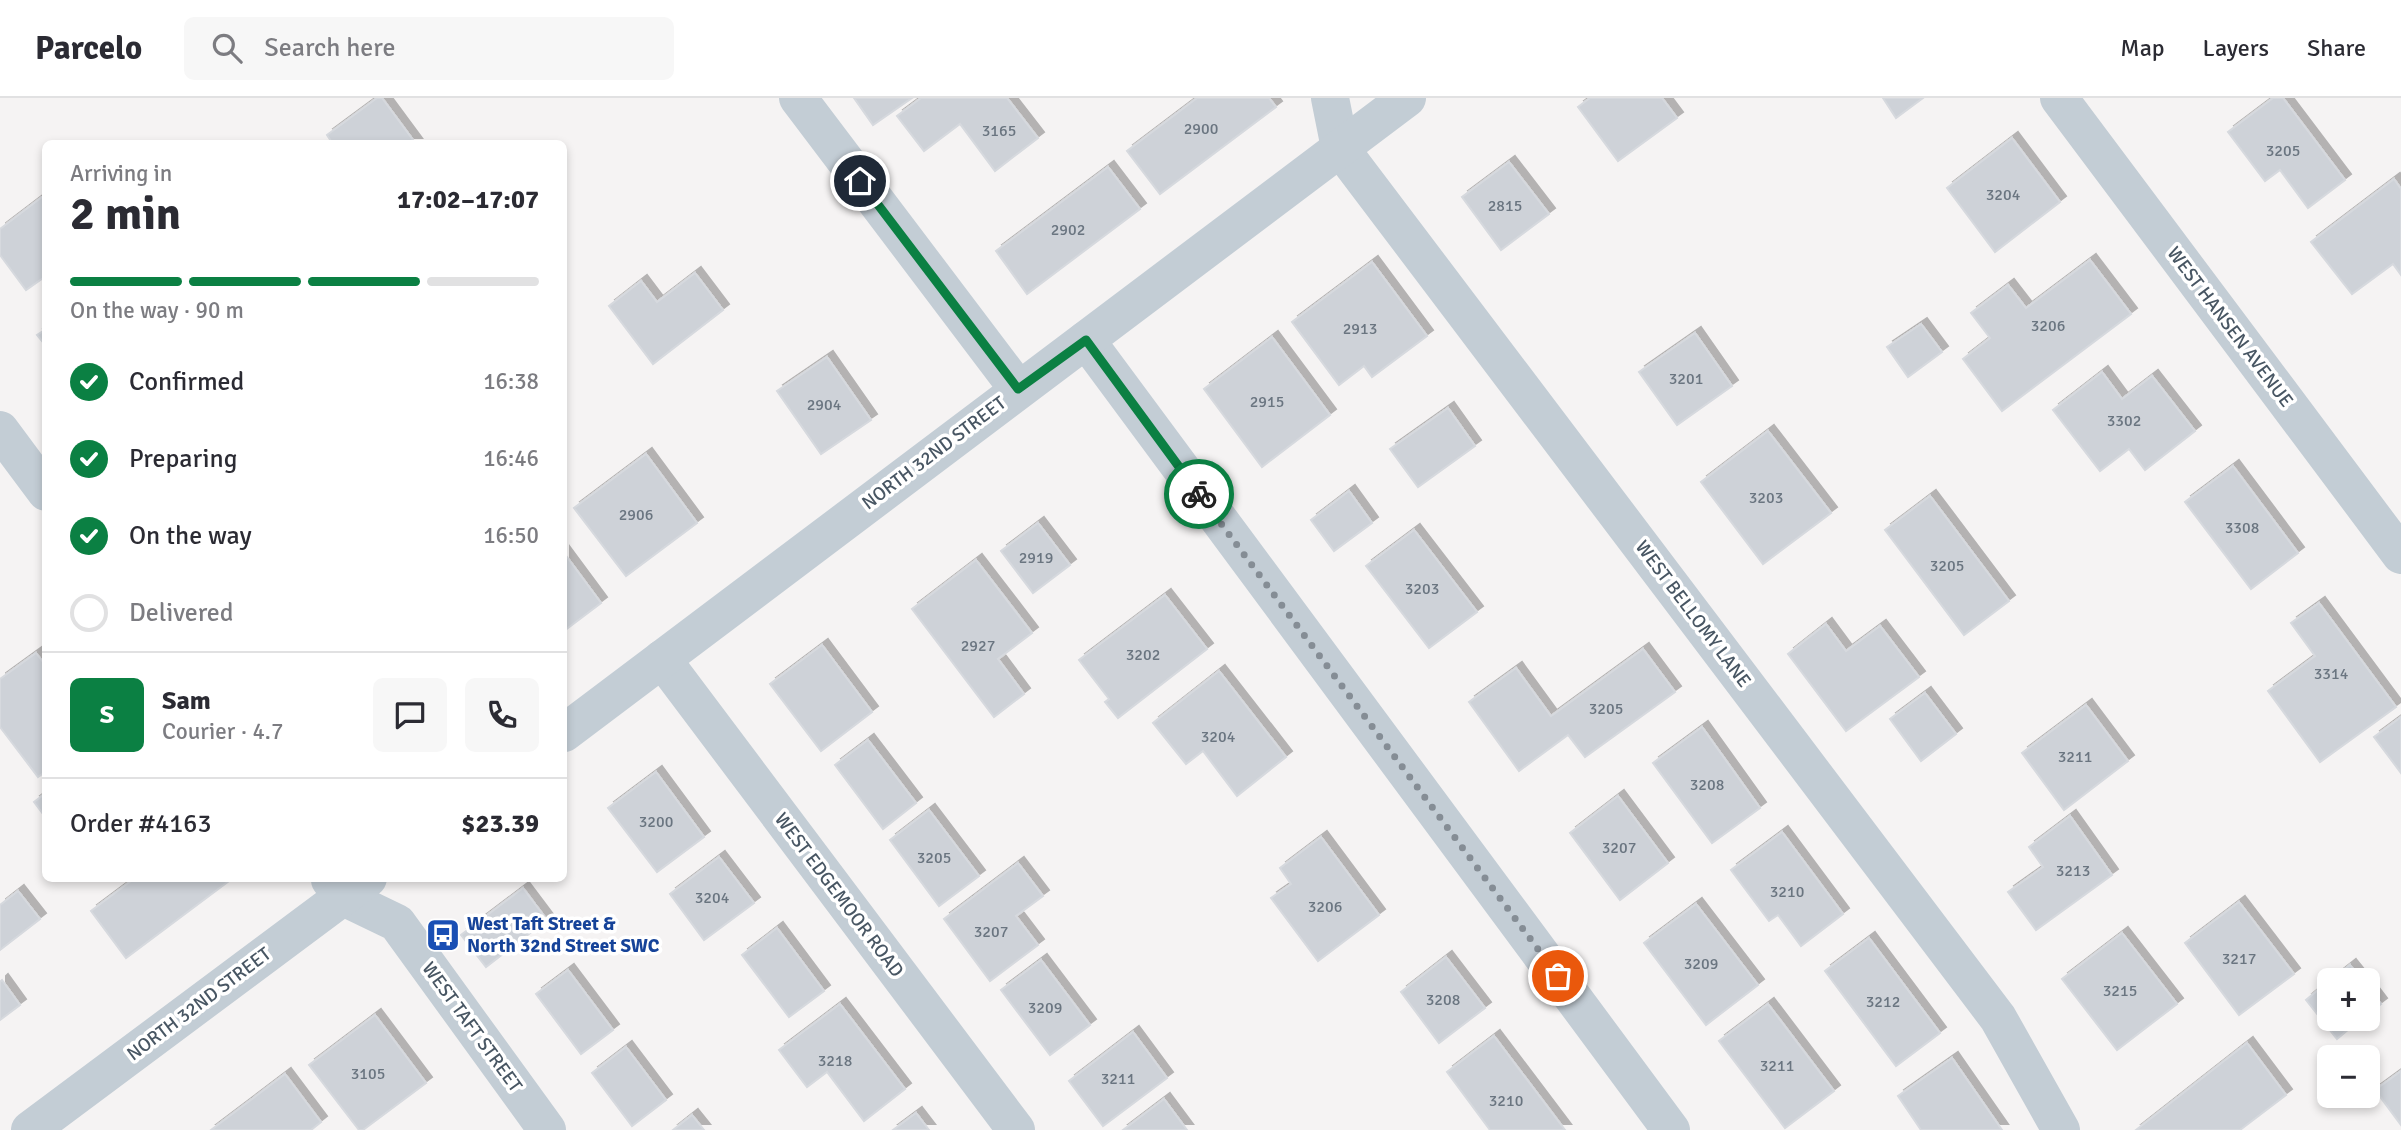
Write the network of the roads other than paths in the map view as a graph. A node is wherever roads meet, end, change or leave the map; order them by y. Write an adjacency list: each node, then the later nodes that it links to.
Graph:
1 (798, 98): 7 (street)
2 (1330, 98): 5 (street, WEST BELLOMY LANE)
3 (1407, 98): 5 (street, NORTH 32ND STREET)
4 (2059, 98): 10 (street, WEST HANSEN AVENUE)
5 (1340, 148): 6 (street, NORTH 32ND STREET); 18 (street, WEST BELLOMY LANE)
6 (1086, 340): 7 (street, NORTH 32ND STREET); 17 (street)
7 (1018, 389): 11 (street, NORTH 32ND STREET)
8 (0, 430): 9 (street)
9 (42, 487)
10 (2401, 555)
11 (662, 659): 12 (street, NORTH 32ND STREET); 16 (street, WEST EDGEMOOR ROAD)
12 (567, 731)
13 (347, 885): 14 (street, NORTH 32ND STREET); 15 (street, WEST TAFT STREET)
14 (30, 1130)
15 (547, 1130)
16 (1016, 1130)
17 (1671, 1130)
18 (2061, 1130)

